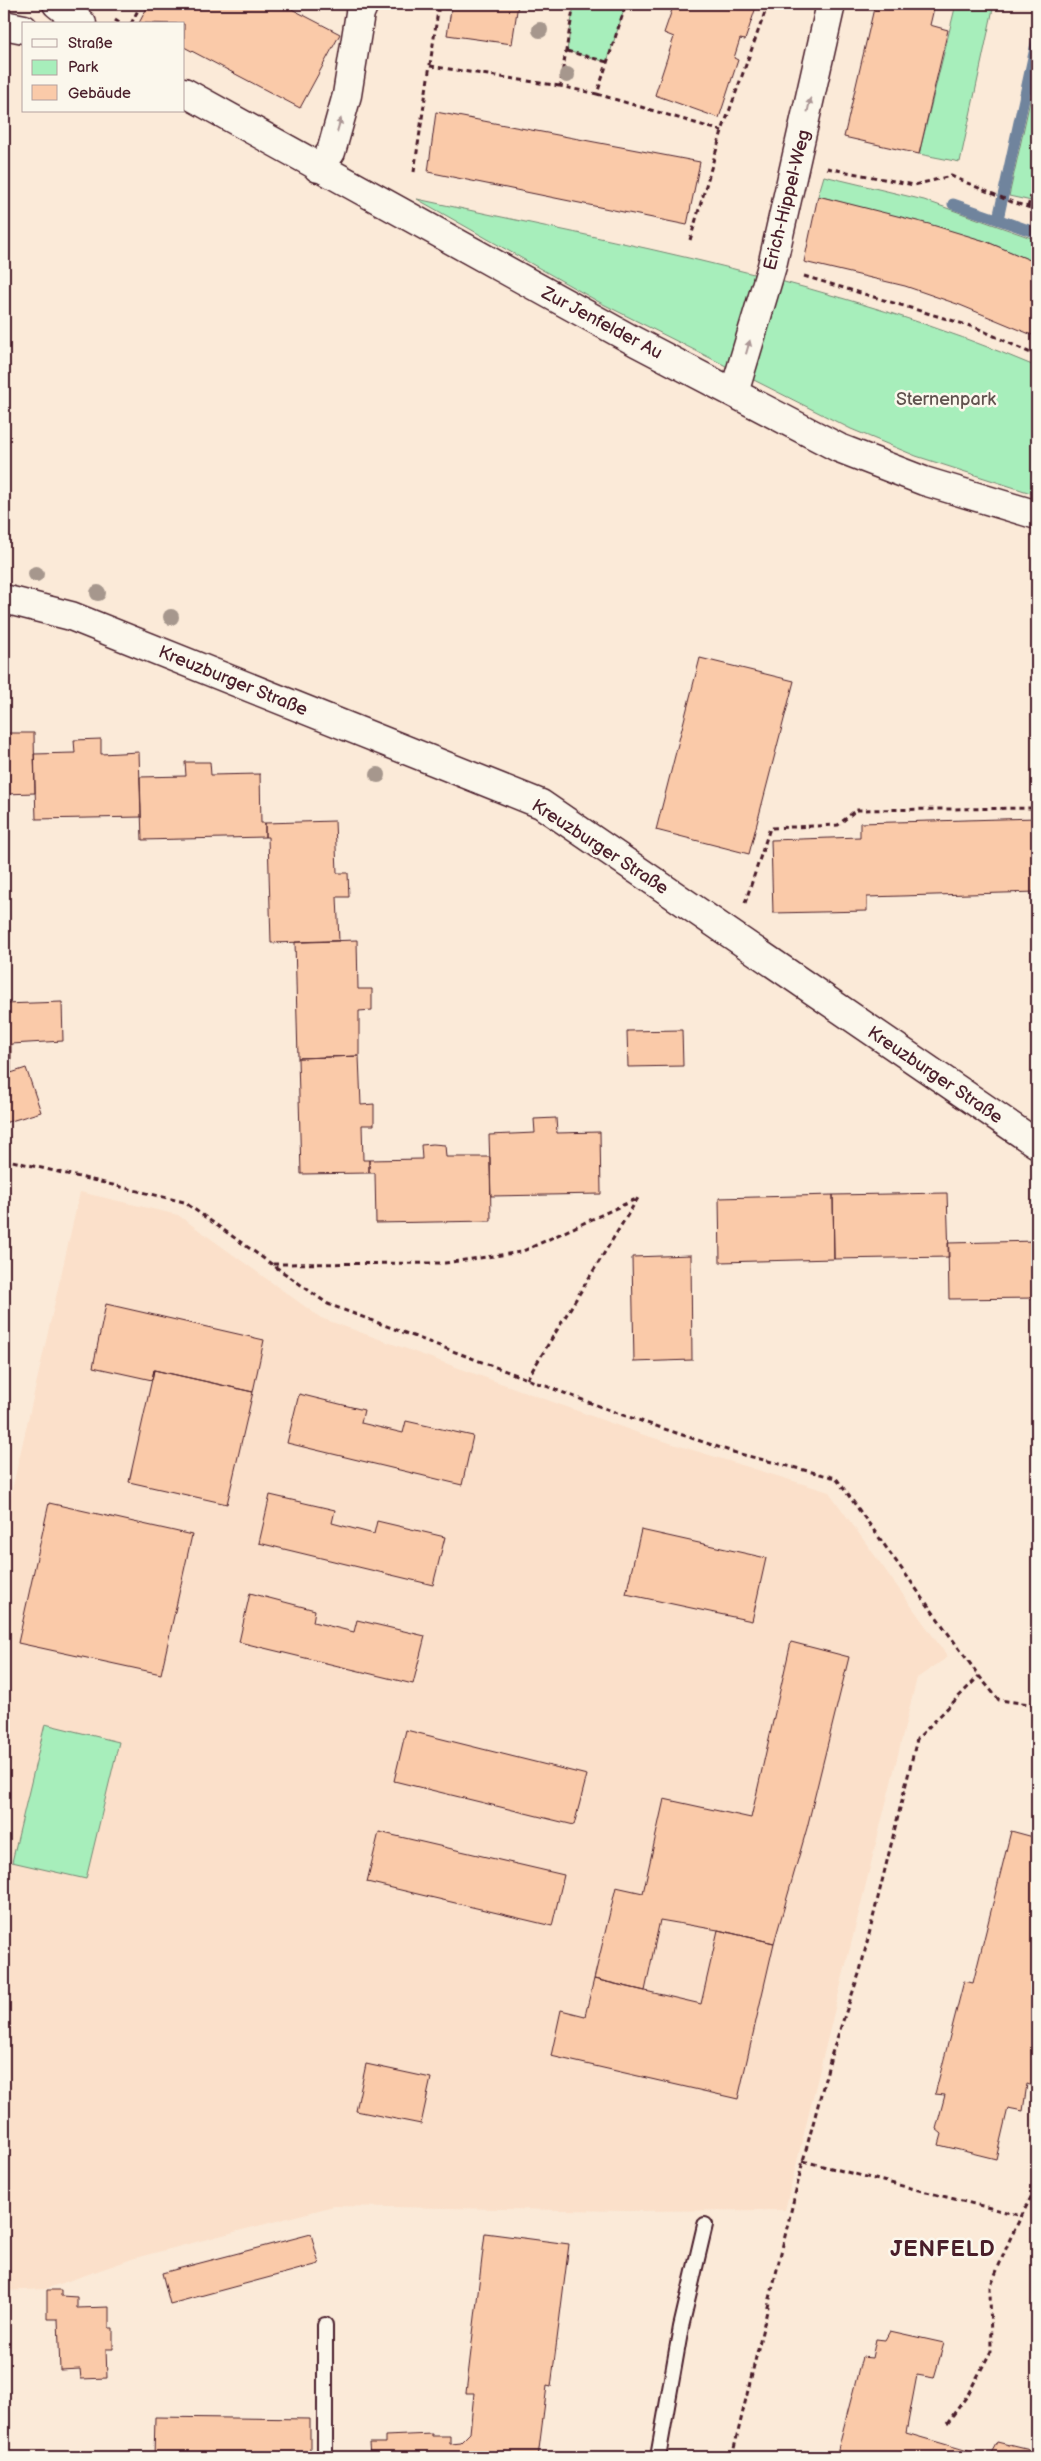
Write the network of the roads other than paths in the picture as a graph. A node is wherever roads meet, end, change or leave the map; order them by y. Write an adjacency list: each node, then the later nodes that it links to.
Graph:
1 (57, 4): 4 (street)
2 (364, 4): 8 (street, one-way to 2)
3 (832, 4): 9 (street, Erich-Hippel-Weg, one-way to 3)
4 (80, 22)
5 (4, 25): 6 (street)
6 (22, 29)
7 (185, 93): 8 (street, Zur Jenfelder Au)
8 (318, 168): 9 (street, Zur Jenfelder Au)
9 (734, 394): 10 (street, Zur Jenfelder Au)
10 (1037, 515)
11 (4, 599): 12 (street, Kreuzburger Straße)
12 (1037, 1144)
13 (705, 2225): 16 (lane)
14 (325, 2325): 15 (lane)
15 (325, 2457)
16 (658, 2457)

